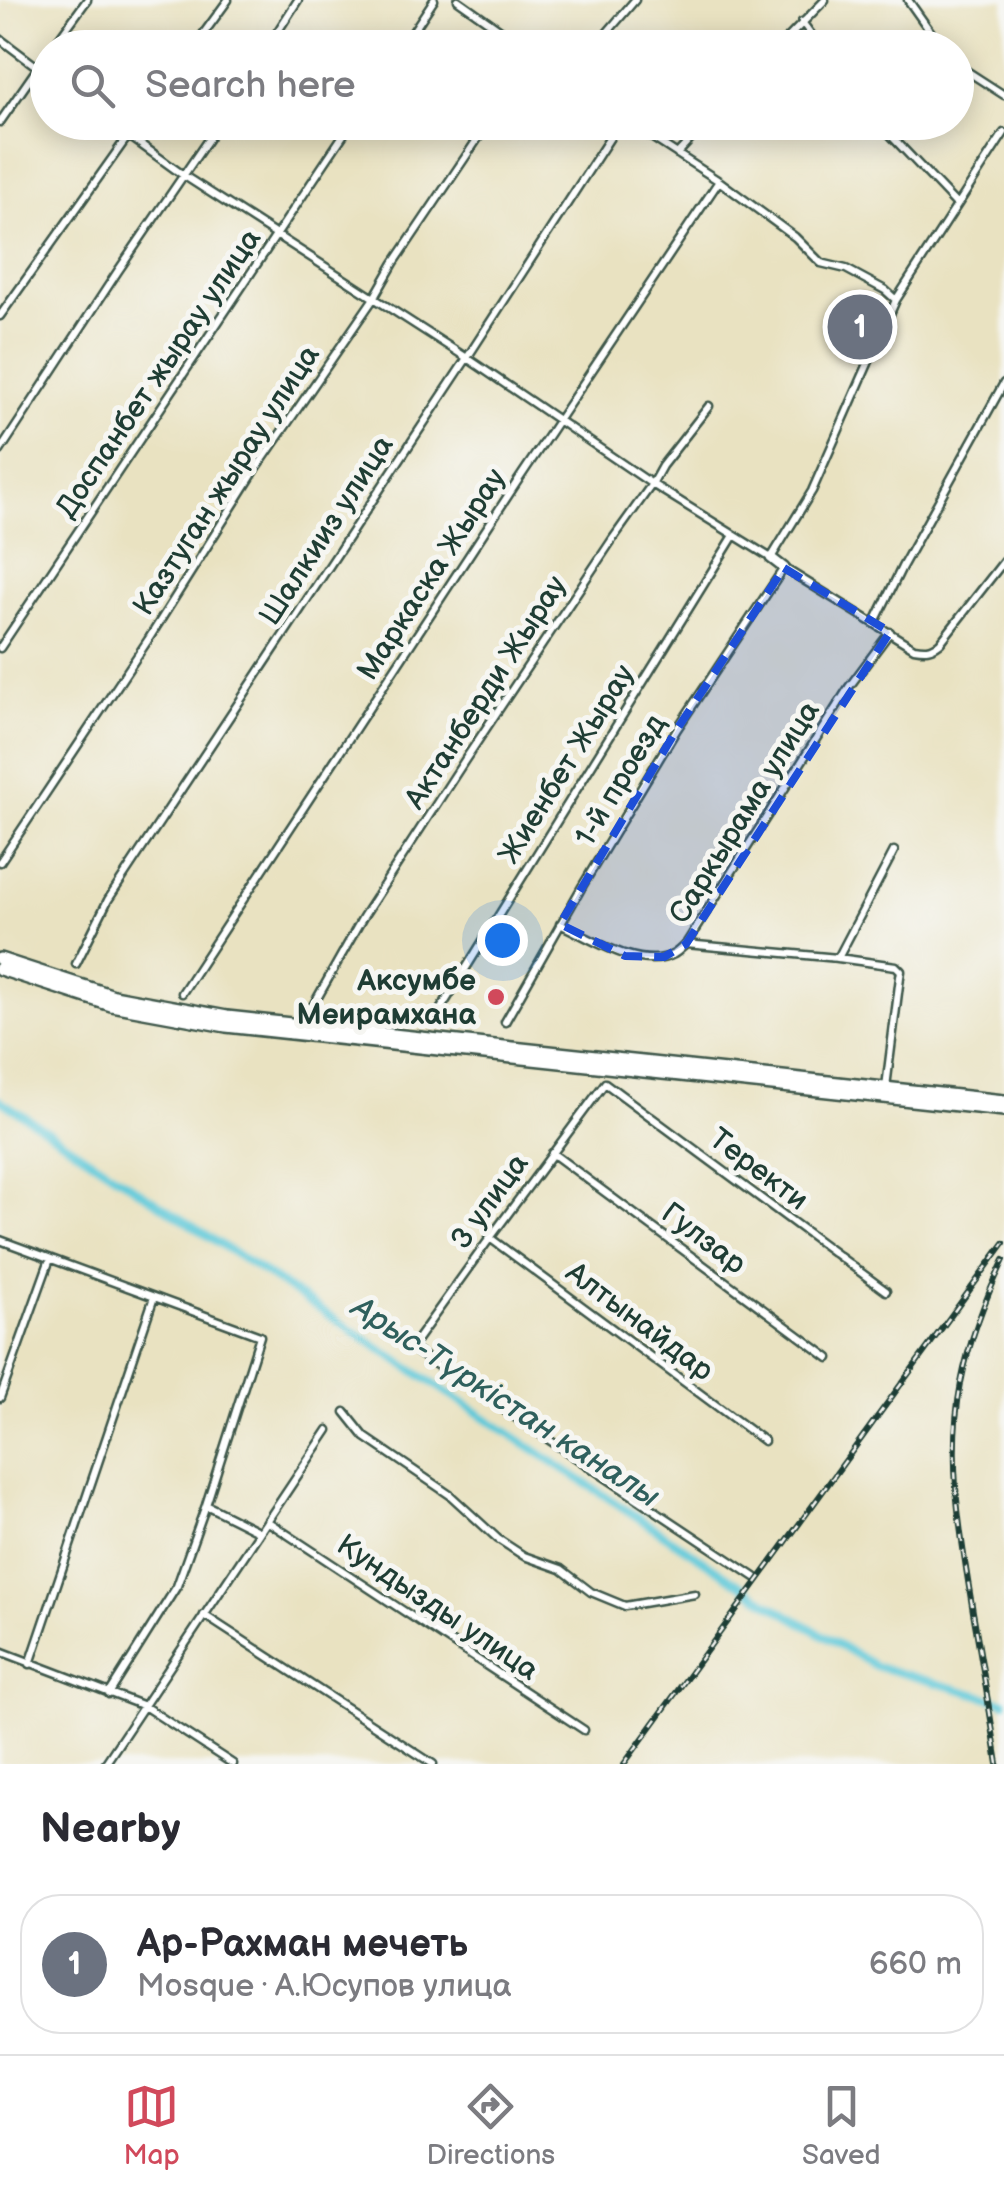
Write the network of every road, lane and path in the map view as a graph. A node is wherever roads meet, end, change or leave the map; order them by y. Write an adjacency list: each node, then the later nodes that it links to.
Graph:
1 (87, 0): 12 (street)
2 (228, 0): 13 (street)
3 (298, 0): 14 (street)
4 (434, 0): 15 (street)
5 (458, 0): 10 (street)
6 (479, 0): 10 (street)
7 (636, 0): 17 (street)
8 (825, 0): 11 (street)
9 (908, 0): 20 (street)
10 (472, 10): 16 (street)
11 (802, 22): 18 (street); 19 (street)
12 (65, 30)
13 (206, 30)
14 (279, 30)
15 (414, 30)
16 (500, 30)
17 (610, 30)
18 (795, 30)
19 (808, 30)
20 (929, 30)
21 (0, 38): 22 (street)
22 (30, 62)
23 (974, 76): 25 (street)
24 (30, 77): 26 (street)
25 (1004, 95)
26 (0, 122)
27 (1004, 132): 40 (street)
28 (125, 140): 44 (street)
29 (134, 140): 38 (street)
30 (207, 140): 38 (street)
31 (340, 140): 41 (street, Доспанбет жырау улица)
32 (477, 140): 42 (street, Казтуган жырау улица)
33 (608, 140): 45 (street, Шалкииз улица)
34 (656, 140): 37 (street)
35 (690, 140): 37 (street)
36 (895, 140): 40 (street)
37 (677, 154): 39 (street)
38 (183, 175): 41 (street); 49 (street)
39 (719, 181): 43 (street); 48 (street, Маркаска Жырау)
40 (957, 206): 43 (street)
41 (278, 235): 42 (street); 57 (street, Доспанбет жырау улица)
42 (374, 298): 45 (street); 59 (street, Казтуган жырау улица)
43 (896, 300): 52 (street)
44 (0, 316)
45 (467, 358): 48 (street); 64 (street, Шалкииз улица)
46 (1004, 383): 55 (street)
47 (709, 406): 50 (street, Актанберди Жырау)
48 (560, 420): 50 (street); 66 (street, Маркаска Жырау)
49 (0, 451)
50 (652, 484): 51 (street); 67 (street, Актанберди Жырау)
51 (733, 536): 52 (street); 68 (street, Жиенбет Жырау)
52 (770, 558): 54 (street)
53 (1004, 560): 56 (street)
54 (784, 568): 55 (street); 60 (street, 1-й проезд)
55 (876, 622): 56 (street)
56 (890, 632): 61 (street, Саркырама улица)
57 (0, 648)
58 (894, 851): 62 (street)
59 (0, 862)
60 (560, 924): 61 (street); 69 (street, 1-й проезд)
61 (686, 944): 62 (street, Саркырама улица)
62 (838, 958): 71 (street, Саркырама улица)
63 (0, 959): 71 (highway)
64 (76, 964)
65 (0, 969): 73 (highway)
66 (182, 993)
67 (310, 1010)
68 (437, 1015)
69 (505, 1022)
70 (605, 1083): 74 (street, 3 улица); 78 (street, Теректи)
71 (886, 1088): 72 (highway)
72 (1004, 1101)
73 (1004, 1110)
74 (552, 1154): 75 (street, 3 улица); 80 (street, Гулзар)
75 (490, 1238): 84 (street, Алтынайдар); 88 (street, 3 улица)
76 (0, 1240): 77 (street)
77 (50, 1258): 79 (street); 81 (street)
78 (886, 1291)
79 (154, 1297): 85 (street); 92 (street)
80 (829, 1358)
81 (0, 1398)
82 (346, 1412): 89 (street)
83 (328, 1430): 86 (street)
84 (764, 1442)
85 (206, 1506): 87 (street); 93 (street)
86 (267, 1521): 87 (street); 95 (street, Кундызды улица)
87 (260, 1532): 90 (street)
88 (755, 1576)
89 (695, 1594)
90 (204, 1616): 94 (street); 98 (street)
91 (0, 1650): 92 (street)
92 (30, 1664): 93 (street)
93 (109, 1694): 94 (street)
94 (144, 1706): 96 (street); 97 (street)
95 (584, 1730)
96 (105, 1764)
97 (233, 1764)
98 (433, 1764)

